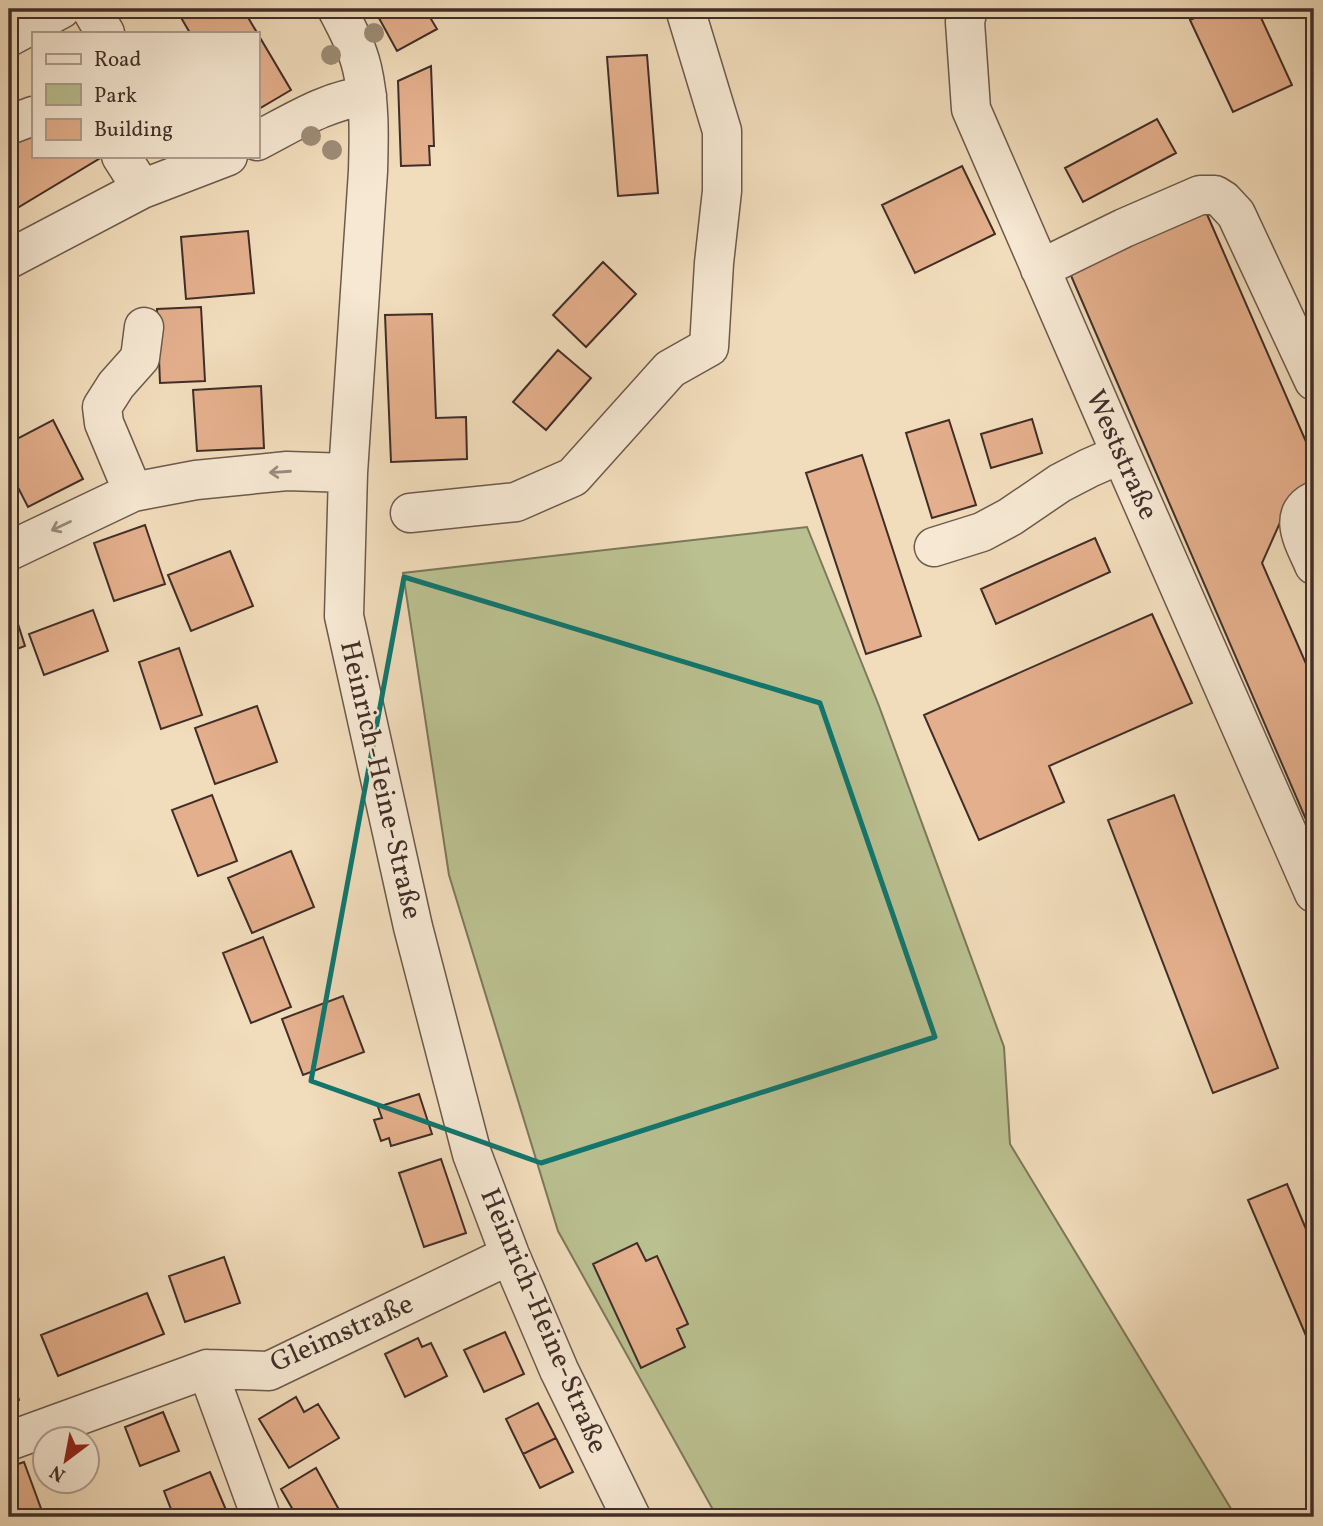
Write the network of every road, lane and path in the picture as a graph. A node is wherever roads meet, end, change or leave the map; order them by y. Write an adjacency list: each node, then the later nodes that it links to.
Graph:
1 (61, 9): 7 (street)
2 (91, 9): 6 (street)
3 (337, 9): 8 (street, Heinrich-Heine-Straße)
4 (685, 9): 23 (street)
5 (968, 9): 16 (street, Weststraße)
6 (104, 32)
7 (9, 37)
8 (367, 96): 11 (street); 20 (street, Heinrich-Heine-Straße)
9 (32, 116): 10 (street)
10 (9, 125)
11 (259, 140)
12 (122, 158): 14 (street)
13 (223, 158): 14 (street)
14 (142, 189): 15 (street)
15 (9, 260)
16 (1040, 269): 18 (street); 19 (street, Weststraße)
17 (144, 327): 21 (street)
18 (1314, 381)
19 (1121, 454): 24 (street); 27 (street, Weststraße)
20 (348, 473): 21 (street, one-way to 21); 28 (street, Heinrich-Heine-Straße)
21 (133, 492): 25 (street, one-way to 25)
22 (1314, 501): 26 (street)
23 (410, 513)
24 (934, 547)
25 (9, 551)
26 (1314, 565)
27 (1314, 892)
28 (510, 1255): 29 (street, Gleimstraße); 32 (street, Heinrich-Heine-Straße)
29 (207, 1369): 30 (street, Gleimstraße); 31 (street)
30 (9, 1441)
31 (261, 1517)
32 (631, 1517)

